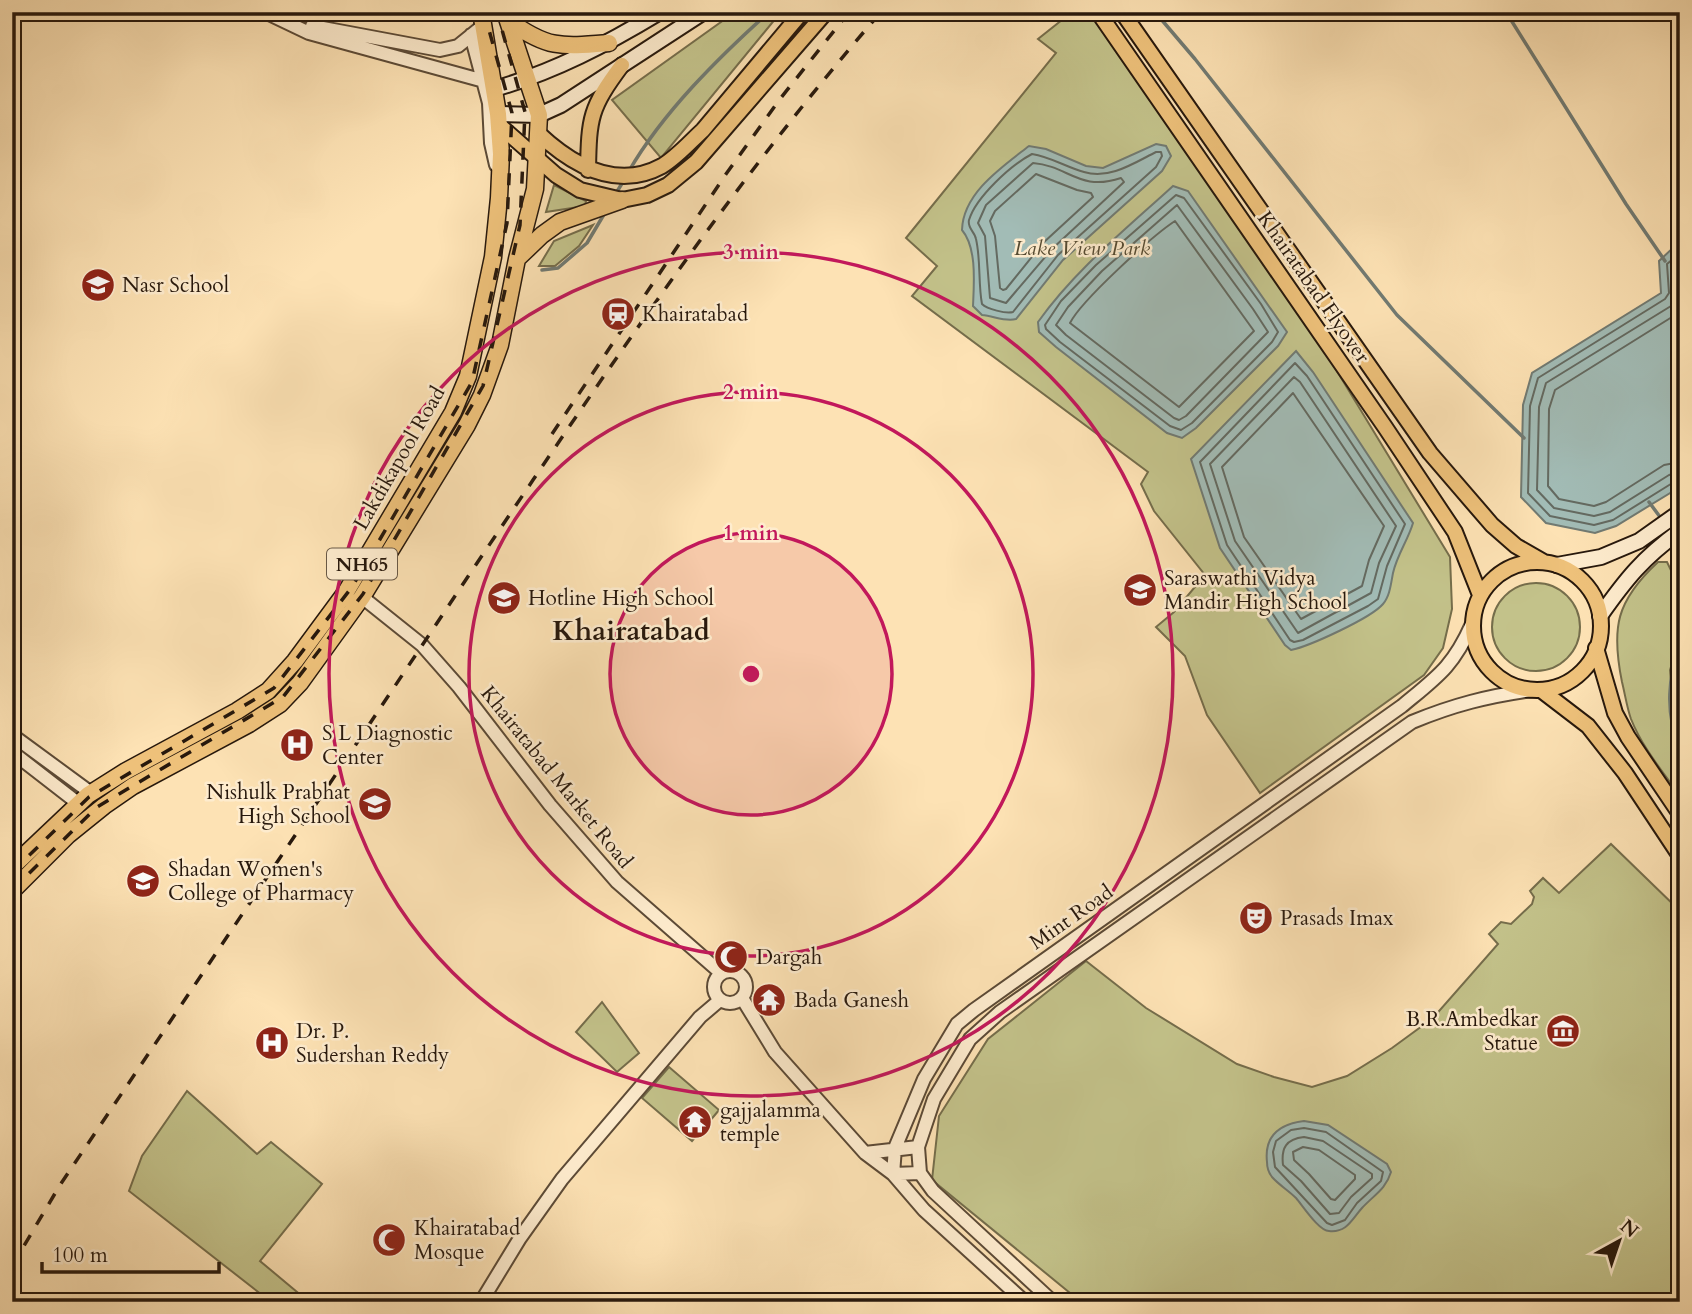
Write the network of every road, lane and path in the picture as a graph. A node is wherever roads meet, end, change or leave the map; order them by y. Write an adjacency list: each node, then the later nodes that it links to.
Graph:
1 (265, 12): 10 (street)
2 (660, 12): 12 (main road)
3 (704, 12): 13 (main road)
4 (802, 12): 20 (main road)
5 (826, 12): 22 (main road)
6 (1098, 12): 27 (main road, Khairatabad Flyover)
7 (1122, 12): 26 (main road, Khairatabad Flyover)
8 (507, 16): 12 (highway); 14 (highway)
9 (483, 19): 11 (street); 15 (highway, NH65)
10 (295, 24): 11 (street); 15 (street)
11 (471, 35): 15 (street)
12 (609, 43): 14 (main road)
13 (622, 65): 16 (main road); 20 (main road)
14 (528, 79): 15 (main road); 16 (highway)
15 (489, 85): 17 (highway, NH65); 21 (street)
16 (539, 115): 17 (main road); 18 (highway, Lakdikapool Road)
17 (498, 119): 19 (main road); 21 (highway, Lakdikapool Road / NH65)
18 (538, 133): 19 (highway, Lakdikapool Road); 20 (main road)
19 (537, 159): 22 (main road); 23 (highway, Lakdikapool Road / NH65)
20 (593, 172)
21 (499, 185): 35 (highway, Lakdikapool Road / NH65)
22 (622, 200): 23 (highway)
23 (517, 259): 28 (highway, Lakdikapool Road / NH65)
24 (1680, 512): 26 (main road)
25 (1680, 531): 29 (main road)
26 (1550, 564): 27 (main road); 29 (main road)
27 (1480, 595): 30 (main road)
28 (362, 597): 37 (highway, Lakdikapool Road / NH65); 44 (street, Khairatabad Market Road)
29 (1600, 616): 31 (main road)
30 (1472, 624): 32 (main road); 33 (street, Mint Road)
31 (1596, 649): 32 (main road); 40 (main road)
32 (1537, 690): 34 (street, Mint Road); 41 (main road)
33 (1402, 706): 34 (street); 47 (street, Mint Road)
34 (1412, 722): 48 (street, Mint Road)
35 (197, 733): 37 (highway); 39 (highway, Lakdikapool Road / NH65)
36 (12, 735): 39 (street)
37 (206, 747): 43 (highway, Lakdikapool Road / NH65)
38 (12, 751): 39 (street)
39 (85, 799): 42 (highway, Lakdikapool Road / NH65)
40 (1680, 814)
41 (1680, 856)
42 (12, 867)
43 (12, 891)
44 (721, 973): 45 (street, Khairatabad Market Road); 46 (street)
45 (742, 998): 46 (street); 51 (street, Khairatabad Market Road)
46 (720, 1000): 54 (street)
47 (957, 1024): 48 (street); 50 (street, Mint Road)
48 (970, 1040): 49 (street, Mint Road)
49 (918, 1147): 50 (street); 52 (street, Mint Road)
50 (895, 1148): 51 (street); 53 (street, Mint Road)
51 (864, 1153): 53 (street, Khairatabad Market Road)
52 (920, 1173): 53 (street); 56 (street)
53 (893, 1174): 55 (street)
54 (481, 1302)
55 (1025, 1302)
56 (1052, 1302)

